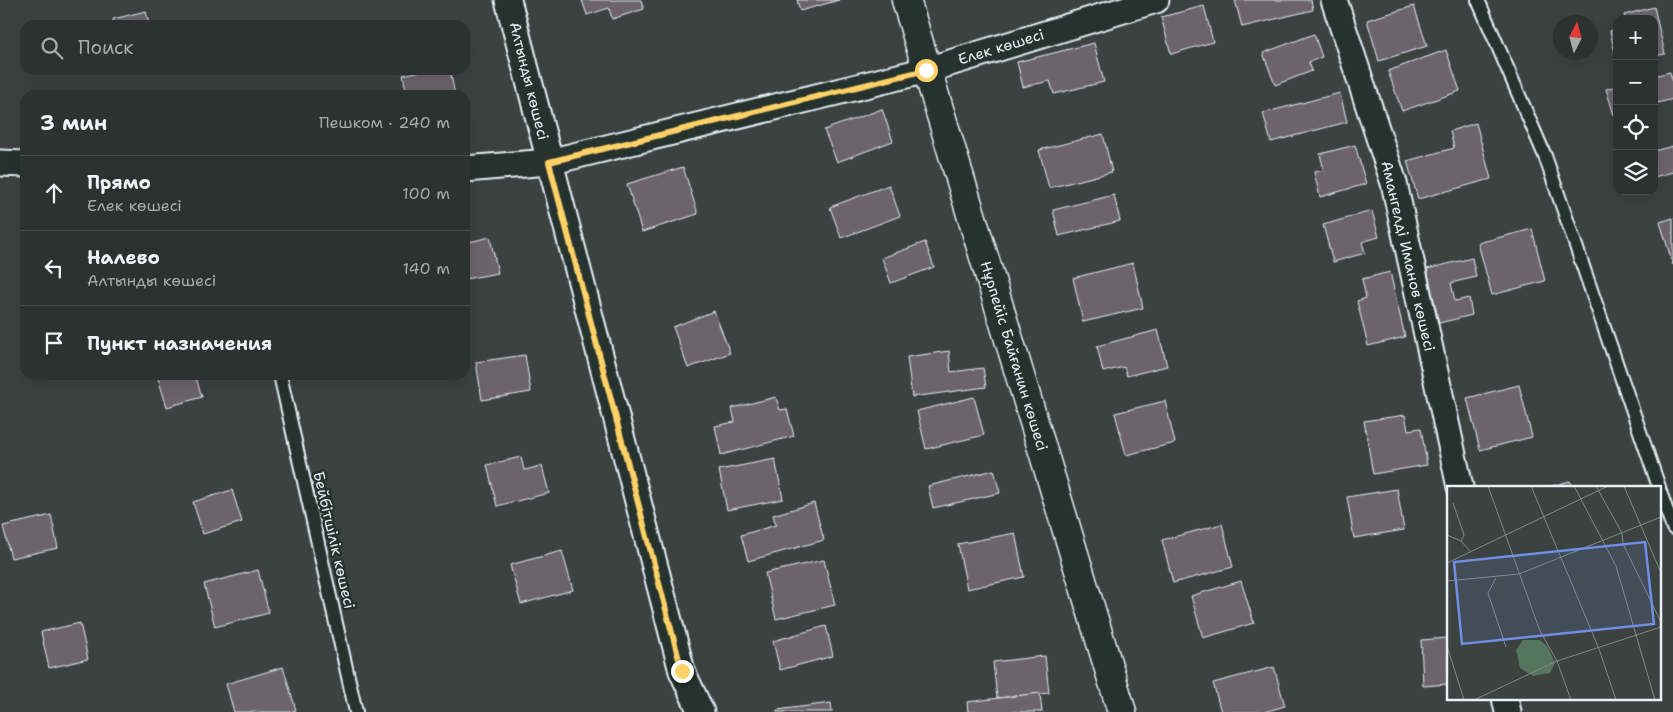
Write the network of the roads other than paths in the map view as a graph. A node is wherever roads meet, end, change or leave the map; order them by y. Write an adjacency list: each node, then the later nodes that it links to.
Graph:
1 (508, 0): 7 (street, Алтынды көшесі)
2 (906, 0): 6 (street, Нұрпейіс Байғанин көшесі)
3 (1156, 0): 6 (street, Елек көшесі)
4 (1334, 0): 12 (street, Амангелді Иманов көшесі)
5 (1478, 0): 13 (lane)
6 (926, 70): 7 (street, Елек көшесі); 18 (street, Нұрпейіс Байғанин көшесі)
7 (549, 162): 10 (street, Елек көшесі); 17 (street, Алтынды көшесі)
8 (0, 163): 9 (street)
9 (20, 164)
10 (470, 170)
11 (281, 380): 16 (lane, Бейбітшілік көшесі)
12 (1460, 486)
13 (1658, 486)
14 (1660, 491): 15 (lane)
15 (1673, 528)
16 (356, 712)
17 (701, 712)
18 (1122, 712)

